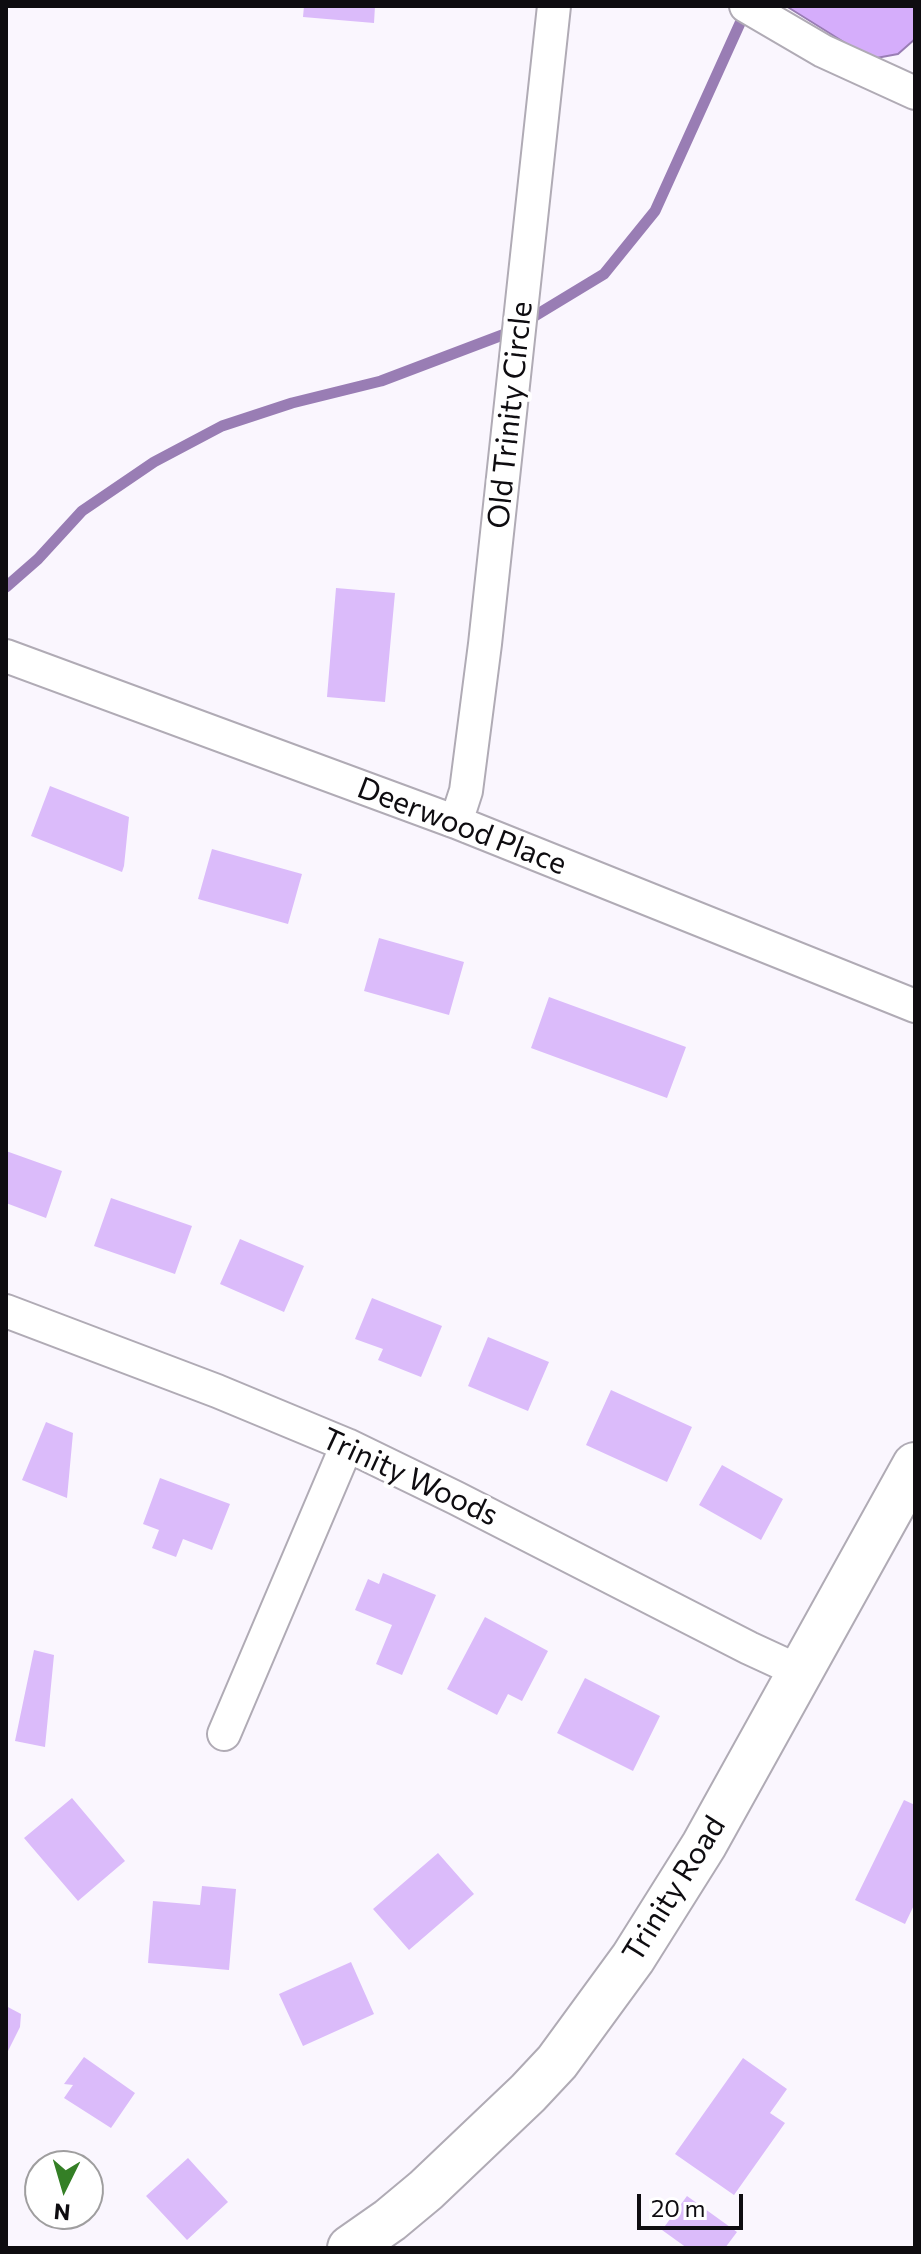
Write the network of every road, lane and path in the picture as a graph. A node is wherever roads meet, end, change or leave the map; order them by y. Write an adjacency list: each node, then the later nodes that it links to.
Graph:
1 (554, 6): 5 (street, Old Trinity Circle)
2 (746, 6): 3 (street)
3 (915, 93)
4 (6, 656): 5 (street, Deerwood Place)
5 (456, 822): 6 (street, Deerwood Place)
6 (915, 1006)
7 (6, 1311): 8 (street, Trinity Woods)
8 (347, 1445): 10 (street, Trinity Woods); 11 (street)
9 (915, 1465): 10 (main road, Trinity Road)
10 (801, 1672): 12 (main road, Trinity Road)
11 (224, 1734)
12 (350, 2248)

